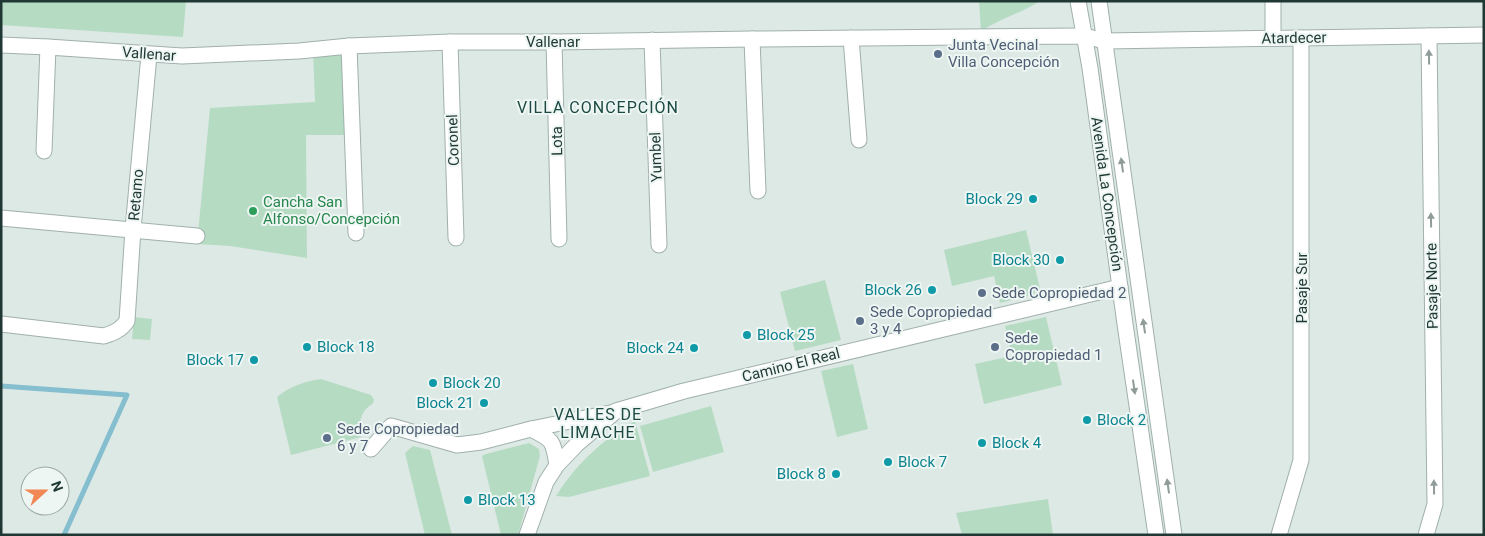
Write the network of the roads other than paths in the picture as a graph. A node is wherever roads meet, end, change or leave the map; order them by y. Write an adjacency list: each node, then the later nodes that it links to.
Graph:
1 (1078, 1): 5 (street, Avenida La Concepción)
2 (1099, 1): 12 (street, Avenida La Concepción)
3 (1273, 1): 8 (street)
4 (1484, 35): 6 (street, Atardecer)
5 (1084, 36): 7 (street, Vallenar); 12 (street, Vallenar); 29 (street, Avenida La Concepción)
6 (1428, 36): 9 (street, Atardecer); 39 (street, Pasaje Norte, one-way to 6)
7 (851, 38): 10 (street, Vallenar); 19 (street)
8 (1273, 38): 9 (street, Atardecer); 12 (street, Atardecer)
9 (1301, 38): 38 (street, Pasaje Sur)
10 (752, 39): 11 (street, Vallenar); 21 (street)
11 (652, 40): 14 (street, Vallenar); 28 (street, Yumbel)
12 (1105, 41): 37 (street, Avenida La Concepción, one-way to 12)
13 (450, 42): 14 (street, Vallenar); 16 (street, Vallenar); 26 (street, Coronel)
14 (554, 42): 27 (street, Lota)
15 (1, 45): 17 (street, Vallenar)
16 (349, 46): 18 (street, Vallenar); 24 (street)
17 (48, 47): 18 (street, Vallenar); 20 (street)
18 (149, 55): 23 (street, Retamo)
19 (859, 140)
20 (44, 151)
21 (758, 191)
22 (1, 218): 23 (street)
23 (133, 230): 25 (street); 30 (street, Retamo)
24 (356, 233)
25 (197, 236)
26 (456, 238)
27 (559, 239)
28 (659, 244)
29 (1120, 287): 31 (street, Camino El Real); 36 (street, Avenida La Concepción, one-way to 36)
30 (1, 324)
31 (616, 411): 32 (street); 34 (street, Camino El Real)
32 (531, 429): 33 (street); 34 (street)
33 (371, 448)
34 (557, 465): 35 (street, Camino El Real)
35 (527, 535)
36 (1156, 535)
37 (1174, 535)
38 (1279, 535)
39 (1426, 535)

